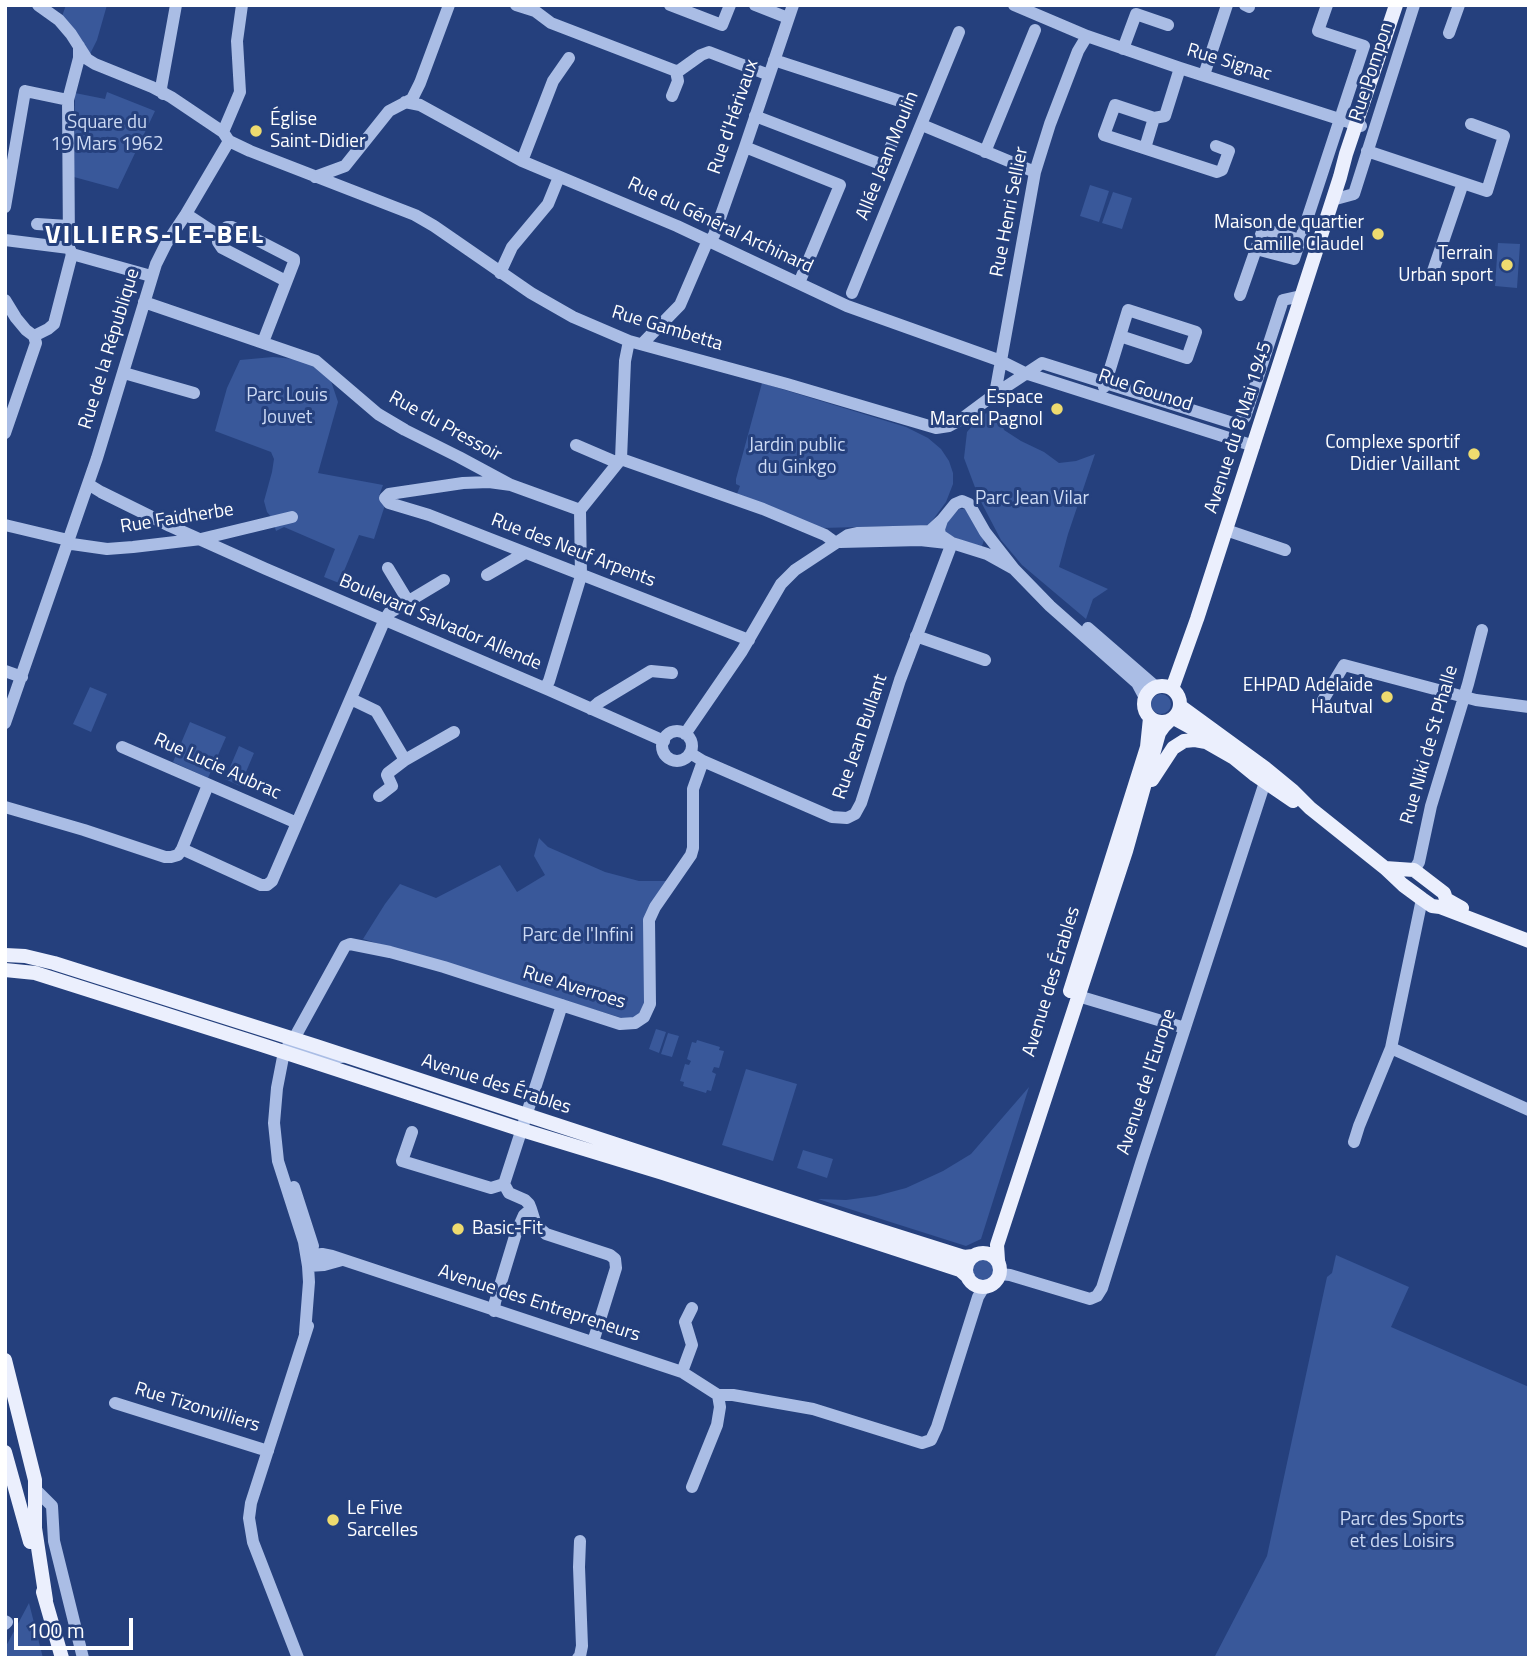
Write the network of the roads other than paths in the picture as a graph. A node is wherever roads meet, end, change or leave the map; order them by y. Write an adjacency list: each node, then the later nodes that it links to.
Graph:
1 (38, 5): 16 (street, Rue Gambetta)
2 (176, 5): 32 (street)
3 (242, 5): 42 (street, Rue de la République)
4 (449, 5): 35 (street)
5 (516, 5): 29 (street)
6 (670, 5): 17 (street)
7 (730, 5): 17 (street)
8 (755, 5): 18 (street)
9 (1014, 5): 15 (street, Rue Signac)
10 (1227, 5): 31 (street)
11 (1327, 5): 38 (street)
12 (1396, 5): 41 (main road, Avenue du 8 Mai 1945)
13 (1414, 5): 46 (street, Rue Pompon)
14 (1459, 5): 22 (street)
15 (1027, 8): 23 (street, Rue Signac)
16 (58, 11): 24 (street, Rue Gambetta)
17 (699, 11)
18 (790, 12): 27 (street, Rue d'Hérivaux)
19 (1168, 25): 25 (street)
20 (1035, 30): 48 (street)
21 (959, 33): 40 (street, Allée Jean Moulin)
22 (1449, 33)
23 (1087, 36): 25 (street, Rue Signac); 51 (street, Rue Henri Sellier)
24 (79, 46): 32 (street, Rue Gambetta); 34 (street)
25 (1123, 49): 28 (street, Rue Signac)
26 (569, 58): 49 (street)
27 (774, 60): 30 (street, Rue d'Hérivaux); 36 (street)
28 (1180, 68): 31 (street, Rue Signac); 37 (street)
29 (676, 71): 30 (street); 33 (street)
30 (769, 75): 36 (street, Rue d'Hérivaux)
31 (1204, 75): 38 (street, Rue Signac)
32 (163, 94): 42 (street, Rue Gambetta)
33 (672, 96)
34 (68, 100): 47 (street); 60 (street)
35 (405, 102): 49 (street, Rue du Général Archinard); 50 (street)
36 (755, 116): 43 (street, Rue d'Hérivaux)
37 (1154, 118): 45 (street); 45 (street)
38 (1340, 119): 41 (street, Rue Signac); 64 (street)
39 (1471, 124): 54 (street)
40 (922, 125): 48 (street); 72 (street, Allée Jean Moulin)
41 (1358, 125): 56 (main road, Avenue du 8 Mai 1945)
42 (226, 137): 52 (street, Rue Gambetta); 58 (street, Rue de la République)
43 (745, 146): 63 (street, Rue d'Hérivaux); 71 (street)
44 (1216, 146): 45 (street)
45 (1144, 148)
46 (1367, 151): 54 (street); 56 (street, Rue Pompon)
47 (10, 152): 57 (street)
48 (985, 152): 51 (street)
49 (522, 161): 53 (street, Rue du Général Archinard)
50 (345, 166): 52 (street); 55 (street)
51 (1035, 172): 82 (street, Rue Henri Sellier)
52 (315, 177): 55 (street, Rue Gambetta)
53 (559, 177): 63 (street, Rue du Général Archinard); 67 (street)
54 (1463, 183): 68 (street)
55 (335, 185): 67 (street, Rue Gambetta)
56 (1332, 201): 74 (main road, Avenue du 8 Mai 1945)
57 (5, 206)
58 (187, 214): 61 (street); 69 (street, Rue de la République)
59 (37, 223): 60 (street)
60 (68, 226): 66 (street)
61 (218, 235): 70 (street); 70 (street)
62 (5, 240): 66 (street)
63 (709, 240): 71 (street, Rue du Général Archinard); 81 (street, Rue d'Hérivaux)
64 (1300, 240): 65 (street); 65 (street)
65 (1256, 249): 73 (street)
66 (70, 251): 69 (street); 77 (street)
67 (500, 273): 79 (street, Rue Gambetta)
68 (1432, 274)
69 (151, 276): 76 (street, Rue de la République)
70 (286, 281): 80 (street)
71 (799, 283): 82 (street, Rue du Général Archinard)
72 (852, 293)
73 (1240, 295)
74 (1301, 296): 85 (street); 91 (main road, Avenue du 8 Mai 1945)
75 (5, 300): 77 (street)
76 (145, 302): 80 (street, Rue du Pressoir); 83 (street, Rue de la République)
77 (34, 336): 89 (street)
78 (1120, 336): 78 (street); 85 (street)
79 (629, 341): 81 (street, Rue Gambetta); 92 (street)
80 (263, 342): 94 (street, Rue du Pressoir)
81 (642, 344): 87 (street, Rue Gambetta)
82 (1001, 362): 84 (street, Rue du Général Archinard); 87 (street)
83 (124, 373): 86 (street); 93 (street, Rue de la République)
84 (1025, 373): 85 (street); 87 (street, Rue Gambetta); 88 (street, Rue Gounod)
85 (1106, 382): 88 (street)
86 (194, 393)
87 (995, 394)
88 (1101, 397): 91 (street, Rue Gounod)
89 (5, 433)
90 (576, 445): 92 (street)
91 (1254, 446): 99 (main road, Avenue du 8 Mai 1945)
92 (619, 461): 95 (street); 102 (street)
93 (88, 484): 100 (street, Boulevard Salvador Allende); 101 (street, Rue de la République)
94 (511, 485): 95 (street, Rue du Pressoir); 105 (street, Rue des Neuf Arpents)
95 (580, 510): 109 (street)
96 (292, 517): 100 (street, Rue Faidherbe)
97 (942, 520): 102 (street); 103 (street); 107 (street)
98 (5, 525): 101 (street, Rue Faidherbe)
99 (1226, 530): 104 (street); 123 (main road, Avenue du 8 Mai 1945)
100 (201, 539): 101 (street, Rue Faidherbe); 113 (street, Boulevard Salvador Allende)
101 (68, 540): 120 (street, Rue de la République)
102 (836, 542): 103 (street); 116 (street)
103 (952, 543): 107 (street); 115 (street, Rue Jean Bullant)
104 (1285, 550)
105 (525, 553): 108 (street); 109 (street, Rue des Neuf Arpents)
106 (388, 568): 112 (street)
107 (1014, 569): 111 (street)
108 (486, 575)
109 (581, 576): 116 (street, Rue des Neuf Arpents); 122 (street)
110 (443, 580): 112 (street)
111 (1034, 589): 121 (street); 124 (street)
112 (408, 601): 113 (street)
113 (385, 619): 122 (street, Boulevard Salvador Allende); 126 (street)
114 (1482, 630): 125 (street, Rue Niki de St Phalle)
115 (916, 636): 117 (street); 140 (street, Rue Jean Bullant)
116 (749, 640): 134 (street)
117 (985, 660)
118 (5, 671): 120 (street)
119 (672, 673): 129 (street)
120 (22, 677): 132 (street, Rue de la République)
121 (1156, 687): 123 (main road); 124 (main road)
122 (545, 688): 129 (street, Boulevard Salvador Allende)
123 (1172, 689): 130 (main road)
124 (1145, 698): 131 (main road)
125 (1469, 698): 127 (street); 128 (street); 149 (street, Rue Niki de St Phalle)
126 (351, 699): 139 (street); 146 (street)
127 (1323, 701)
128 (1529, 707)
129 (591, 709): 135 (street, Boulevard Salvador Allende)
130 (1175, 715): 131 (main road); 138 (main road); 145 (main road); 147 (main road, Avenue des Érables)
131 (1150, 718): 170 (main road, Avenue des Érables)
132 (5, 723)
133 (454, 732): 139 (street)
134 (685, 734): 135 (street); 137 (street)
135 (664, 741): 137 (street)
136 (122, 747): 142 (street, Rue Lucie Aubrac)
137 (690, 753): 140 (street, Rue Jean Bullant)
138 (1234, 758): 141 (main road); 147 (main road, Avenue des Érables)
139 (405, 760): 143 (street)
140 (703, 761): 157 (street, Rue Averroes)
141 (1265, 782): 145 (main road); 158 (street, Avenue de l'Europe)
142 (208, 785): 146 (street, Rue Lucie Aubrac); 148 (street)
143 (379, 796)
144 (5, 807): 148 (street)
145 (1310, 808): 149 (main road)
146 (296, 823): 148 (street)
147 (1126, 851): 156 (main road, Avenue des Érables)
148 (177, 853)
149 (1407, 875): 150 (main road); 151 (main road)
150 (1422, 899): 151 (main road); 160 (street)
151 (1443, 903): 152 (main road); 153 (main road)
152 (1529, 933)
153 (1529, 941)
154 (5, 955): 161 (main road, Avenue des Érables)
155 (5, 970): 159 (main road, Avenue des Érables)
156 (1078, 996): 158 (street); 172 (main road, Avenue des Érables)
157 (562, 1005): 161 (street, Rue Averroes); 164 (street)
158 (1185, 1028): 172 (street, Avenue de l'Europe)
159 (231, 1035): 161 (main road, Avenue des Érables); 162 (street)
160 (1391, 1048): 163 (street); 167 (street)
161 (290, 1049): 162 (street); 164 (main road, Avenue des Érables); 165 (main road, Avenue des Érables); 171 (street)
162 (280, 1070): 171 (street)
163 (1529, 1110)
164 (526, 1115): 165 (street); 170 (main road, Avenue des Érables)
165 (522, 1130): 168 (street); 173 (main road, Avenue des Érables)
166 (412, 1132): 168 (street)
167 (1354, 1142)
168 (504, 1184): 169 (street)
169 (531, 1209): 176 (street); 177 (street)
170 (977, 1255): 172 (main road); 173 (main road)
171 (312, 1261): 176 (street, Avenue des Entrepreneurs); 182 (street)
172 (999, 1267): 174 (main road)
173 (968, 1277): 174 (main road)
174 (984, 1287): 180 (street, Avenue des Entrepreneurs)
175 (692, 1308): 179 (street)
176 (494, 1311): 177 (street, Avenue des Entrepreneurs)
177 (593, 1342): 179 (street, Avenue des Entrepreneurs)
178 (5, 1360): 185 (main road)
179 (682, 1372): 180 (street, Avenue des Entrepreneurs)
180 (718, 1395): 184 (street)
181 (115, 1403): 182 (street, Rue Tizonvilliers)
182 (268, 1451): 192 (street)
183 (5, 1454): 187 (main road)
184 (692, 1487)
185 (36, 1490): 187 (main road); 191 (street)
186 (580, 1541): 193 (street)
187 (46, 1600): 188 (main road)
188 (50, 1616): 189 (main road); 190 (main road)
189 (55, 1658)
190 (62, 1658)
191 (83, 1658)
192 (298, 1658)
193 (578, 1658)

